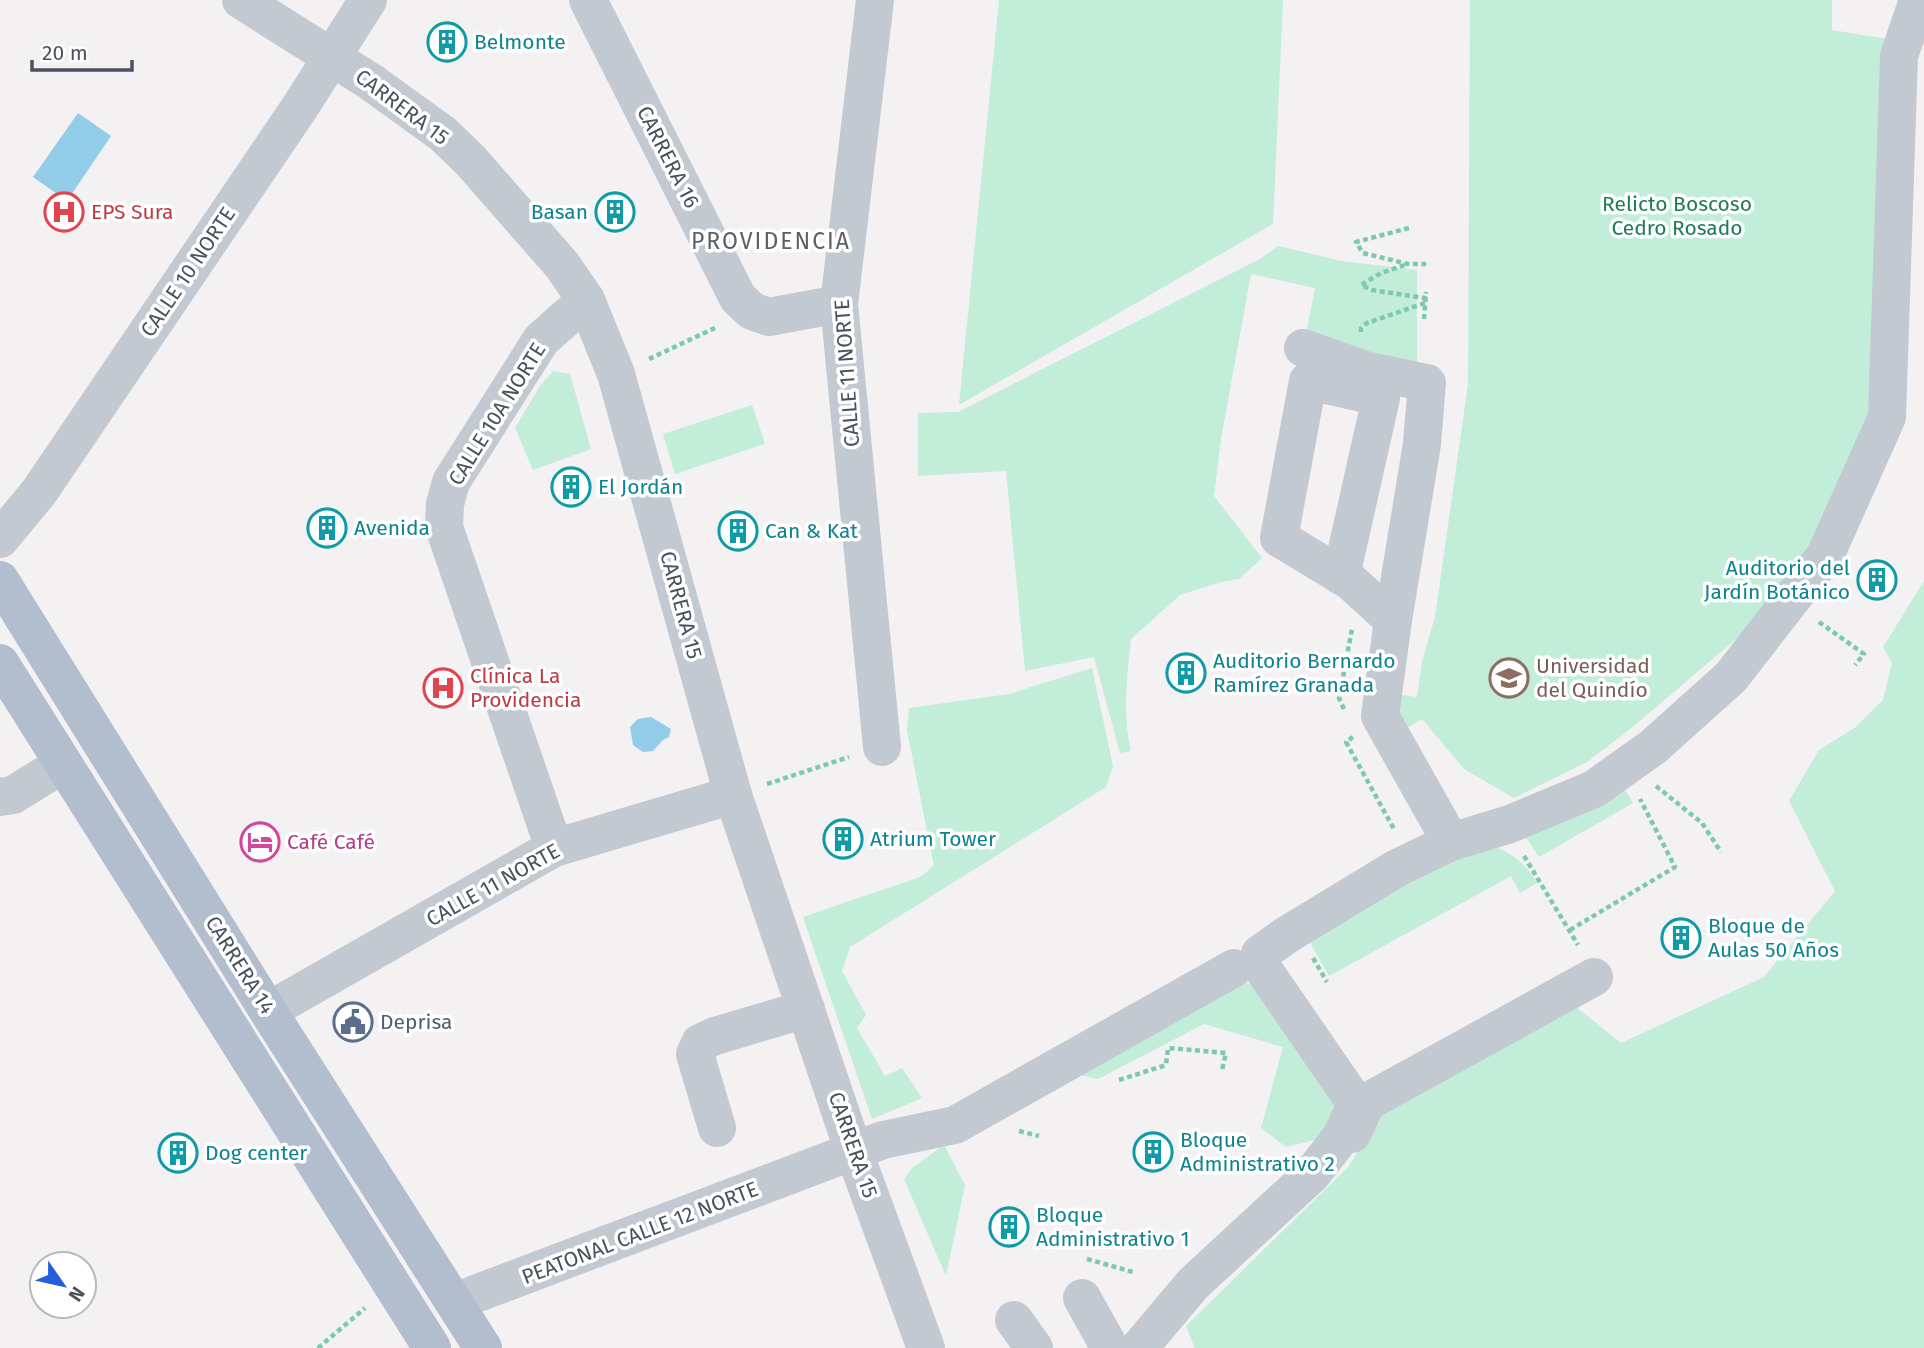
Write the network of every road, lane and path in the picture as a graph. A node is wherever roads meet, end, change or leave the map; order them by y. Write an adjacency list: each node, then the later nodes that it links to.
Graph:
1 (240, 0): 6 (street, CARRERA 15)
2 (368, 0): 6 (street, CALLE 10 NORTE)
3 (588, 0): 13 (street, CARRERA 16)
4 (875, 0): 12 (street, CALLE 11 NORTE)
5 (1918, 0): 33 (street)
6 (332, 56): 11 (street, CARRERA 15); 20 (street, CALLE 10 NORTE)
7 (1409, 228): 8 (path)
8 (1408, 264): 9 (path); 10 (path)
9 (1427, 264)
10 (1425, 297): 14 (path); 15 (path)
11 (586, 300): 17 (street, CARRERA 15); 35 (street, CALLE 10A NORTE)
12 (839, 304): 13 (street); 27 (street, CALLE 11 NORTE)
13 (752, 311): 17 (path)
14 (1424, 319)
15 (1360, 337)
16 (1304, 348): 19 (street)
17 (616, 374): 30 (street, CARRERA 15)
18 (1381, 398): 19 (street); 21 (street); 21 (street)
19 (1423, 408): 23 (street)
20 (0, 539)
21 (1340, 576): 23 (street)
22 (0, 580): 43 (main road, CARRERA 14)
23 (1393, 620): 34 (street)
24 (1815, 620): 26 (path)
25 (0, 663): 28 (main road, CARRERA 14)
26 (1855, 665)
27 (882, 747): 30 (path)
28 (64, 764): 32 (street); 50 (main road, CARRERA 14)
29 (1652, 783): 36 (path)
30 (733, 794): 35 (street, CALLE 11 NORTE); 42 (street, CARRERA 15)
31 (1638, 795): 37 (path)
32 (0, 797)
33 (1510, 824): 34 (street); 37 (path)
34 (1451, 842): 58 (street)
35 (554, 848): 43 (street, CALLE 11 NORTE)
36 (1721, 852)
37 (1570, 930): 40 (path)
38 (1234, 968): 47 (street, PEATONAL CALLE 12 NORTE)
39 (1322, 974): 41 (path)
40 (1594, 977): 59 (street)
41 (1327, 982)
42 (806, 1009): 46 (street); 47 (street, CARRERA 15)
43 (268, 1011): 52 (main road, CARRERA 14)
44 (1222, 1070): 45 (path)
45 (1119, 1080)
46 (717, 1128)
47 (840, 1157): 52 (street, PEATONAL CALLE 12 NORTE); 56 (street, CARRERA 15)
48 (1087, 1259): 49 (path)
49 (1133, 1272)
50 (392, 1285): 53 (path); 54 (main road, CARRERA 14)
51 (1082, 1297): 57 (street)
52 (454, 1302): 55 (main road, CARRERA 14)
53 (318, 1348)
54 (432, 1348)
55 (483, 1348)
56 (926, 1348)
57 (1110, 1348)
58 (1139, 1348)
59 (1167, 1348)

